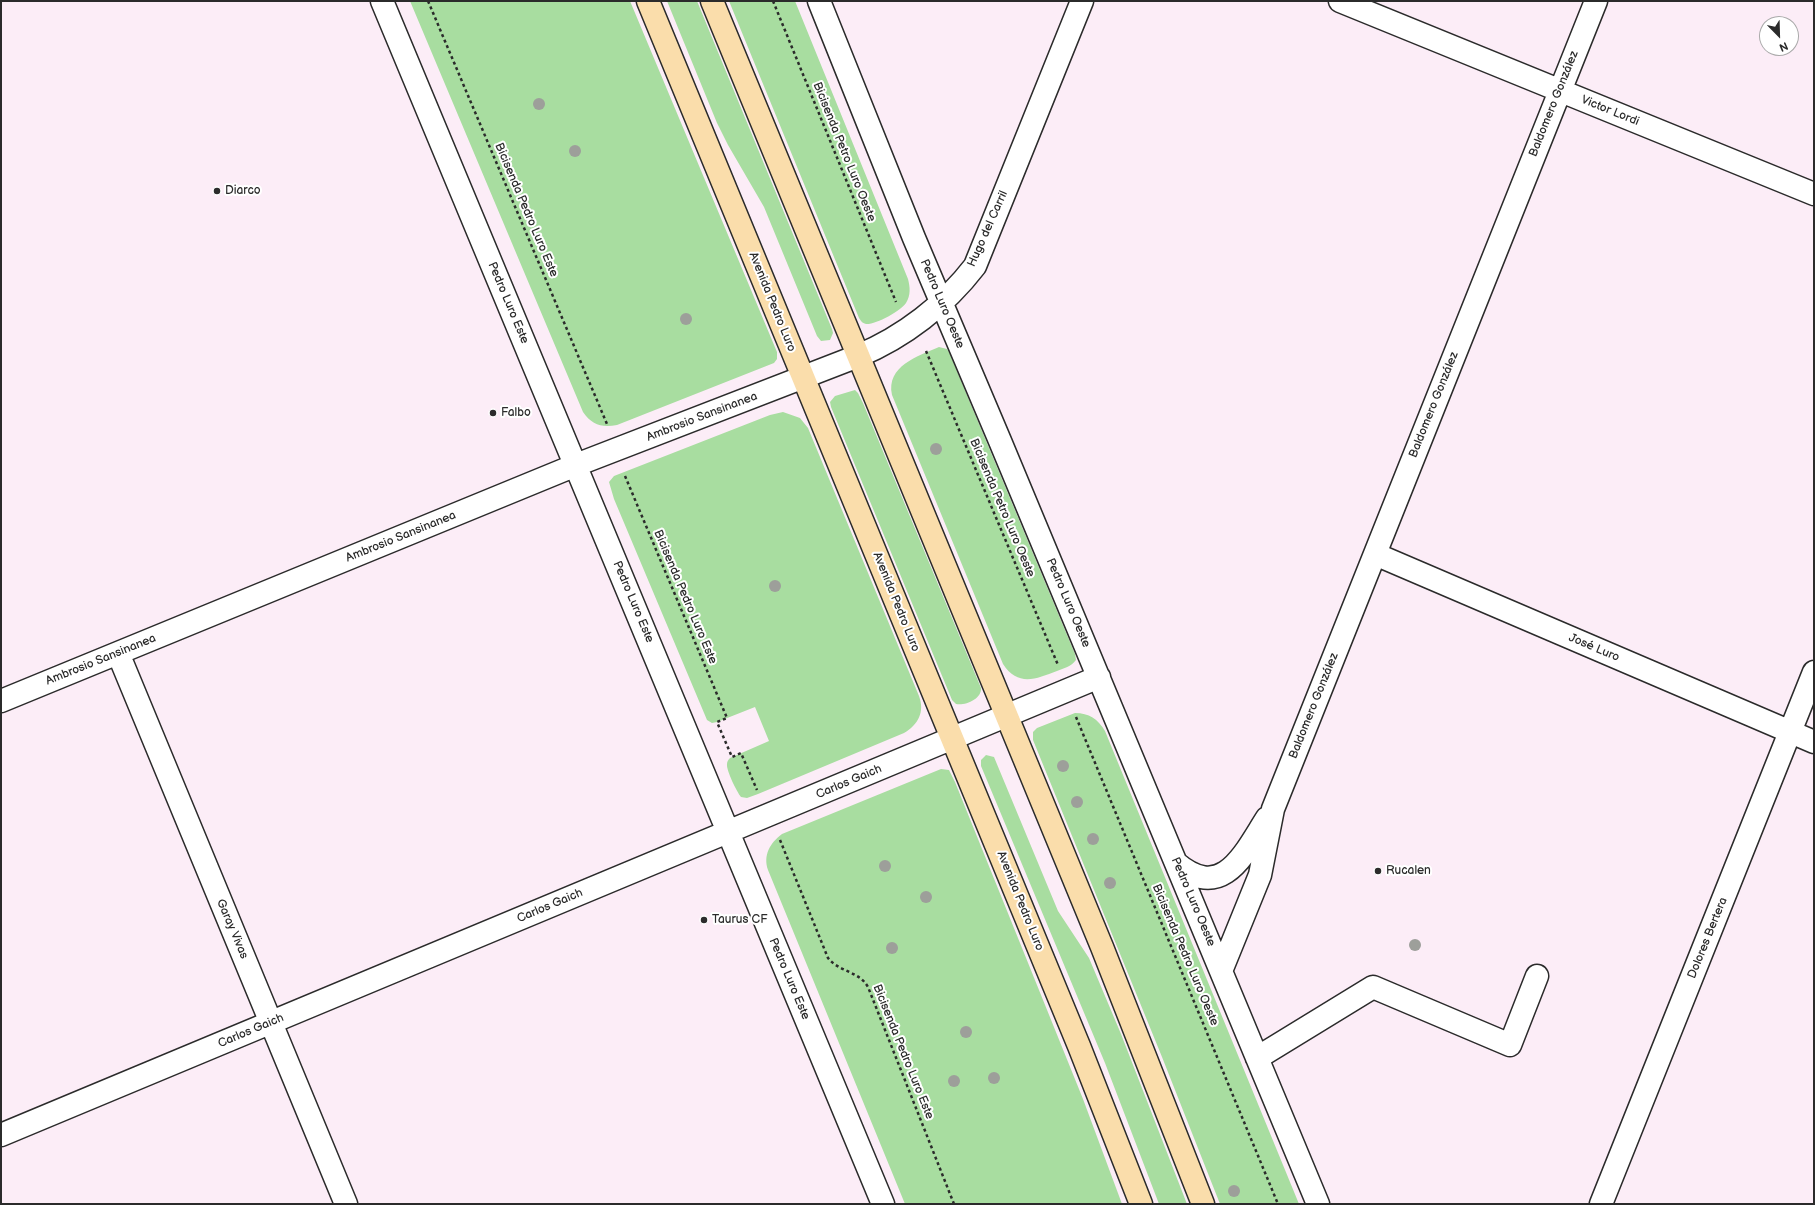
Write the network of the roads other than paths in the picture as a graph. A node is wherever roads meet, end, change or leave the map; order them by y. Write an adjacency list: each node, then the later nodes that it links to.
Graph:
1 (382, 1): 13 (street, Pedro Luro Este)
2 (648, 1): 12 (main road, Avenida Pedro Luro)
3 (712, 1): 11 (main road)
4 (818, 1): 10 (street, Pedro Luro Oeste)
5 (1082, 1): 10 (street, Hugo del Carril)
6 (1340, 1): 8 (street, Victor Lordi)
7 (1596, 1): 8 (street, Baldomero González)
8 (1560, 90): 9 (street, Victor Lordi); 14 (street, Baldomero González)
9 (1814, 194)
10 (941, 301): 11 (street, Hugo del Carril); 17 (street, Pedro Luro Oeste)
11 (858, 356): 12 (street, Hugo del Carril); 19 (main road)
12 (803, 378): 13 (street, Ambrosio Sansinanea); 21 (main road, Avenida Pedro Luro)
13 (576, 465): 15 (street, Ambrosio Sansinanea); 24 (street, Pedro Luro Este)
14 (1375, 554): 20 (street, José Luro); 23 (street, Baldomero González)
15 (118, 653): 18 (street, Ambrosio Sansinanea); 28 (street, Garay Vivas)
16 (1814, 672): 20 (street, Dolores Bertera)
17 (1099, 677): 19 (street, Carlos Gaich); 25 (street, Pedro Luro Oeste)
18 (1, 701)
19 (1006, 716): 21 (street, Carlos Gaich); 34 (main road)
20 (1790, 731): 22 (street, José Luro); 36 (street, Dolores Bertera)
21 (953, 738): 24 (street, Carlos Gaich); 33 (main road, Avenida Pedro Luro)
22 (1814, 742)
23 (1273, 809): 25 (street, Baldomero González); 26 (street, Baldomero González)
24 (728, 832): 28 (street, Carlos Gaich); 32 (street, Pedro Luro Este)
25 (1176, 863): 26 (street, Pedro Luro Oeste)
26 (1221, 971): 29 (street, Pedro Luro Oeste)
27 (1537, 976): 29 (street)
28 (271, 1022): 30 (street, Carlos Gaich); 31 (street, Garay Vivas)
29 (1258, 1058): 35 (street, Pedro Luro Oeste)
30 (1, 1135)
31 (346, 1204)
32 (883, 1204)
33 (1140, 1204)
34 (1203, 1204)
35 (1318, 1204)
36 (1601, 1204)

